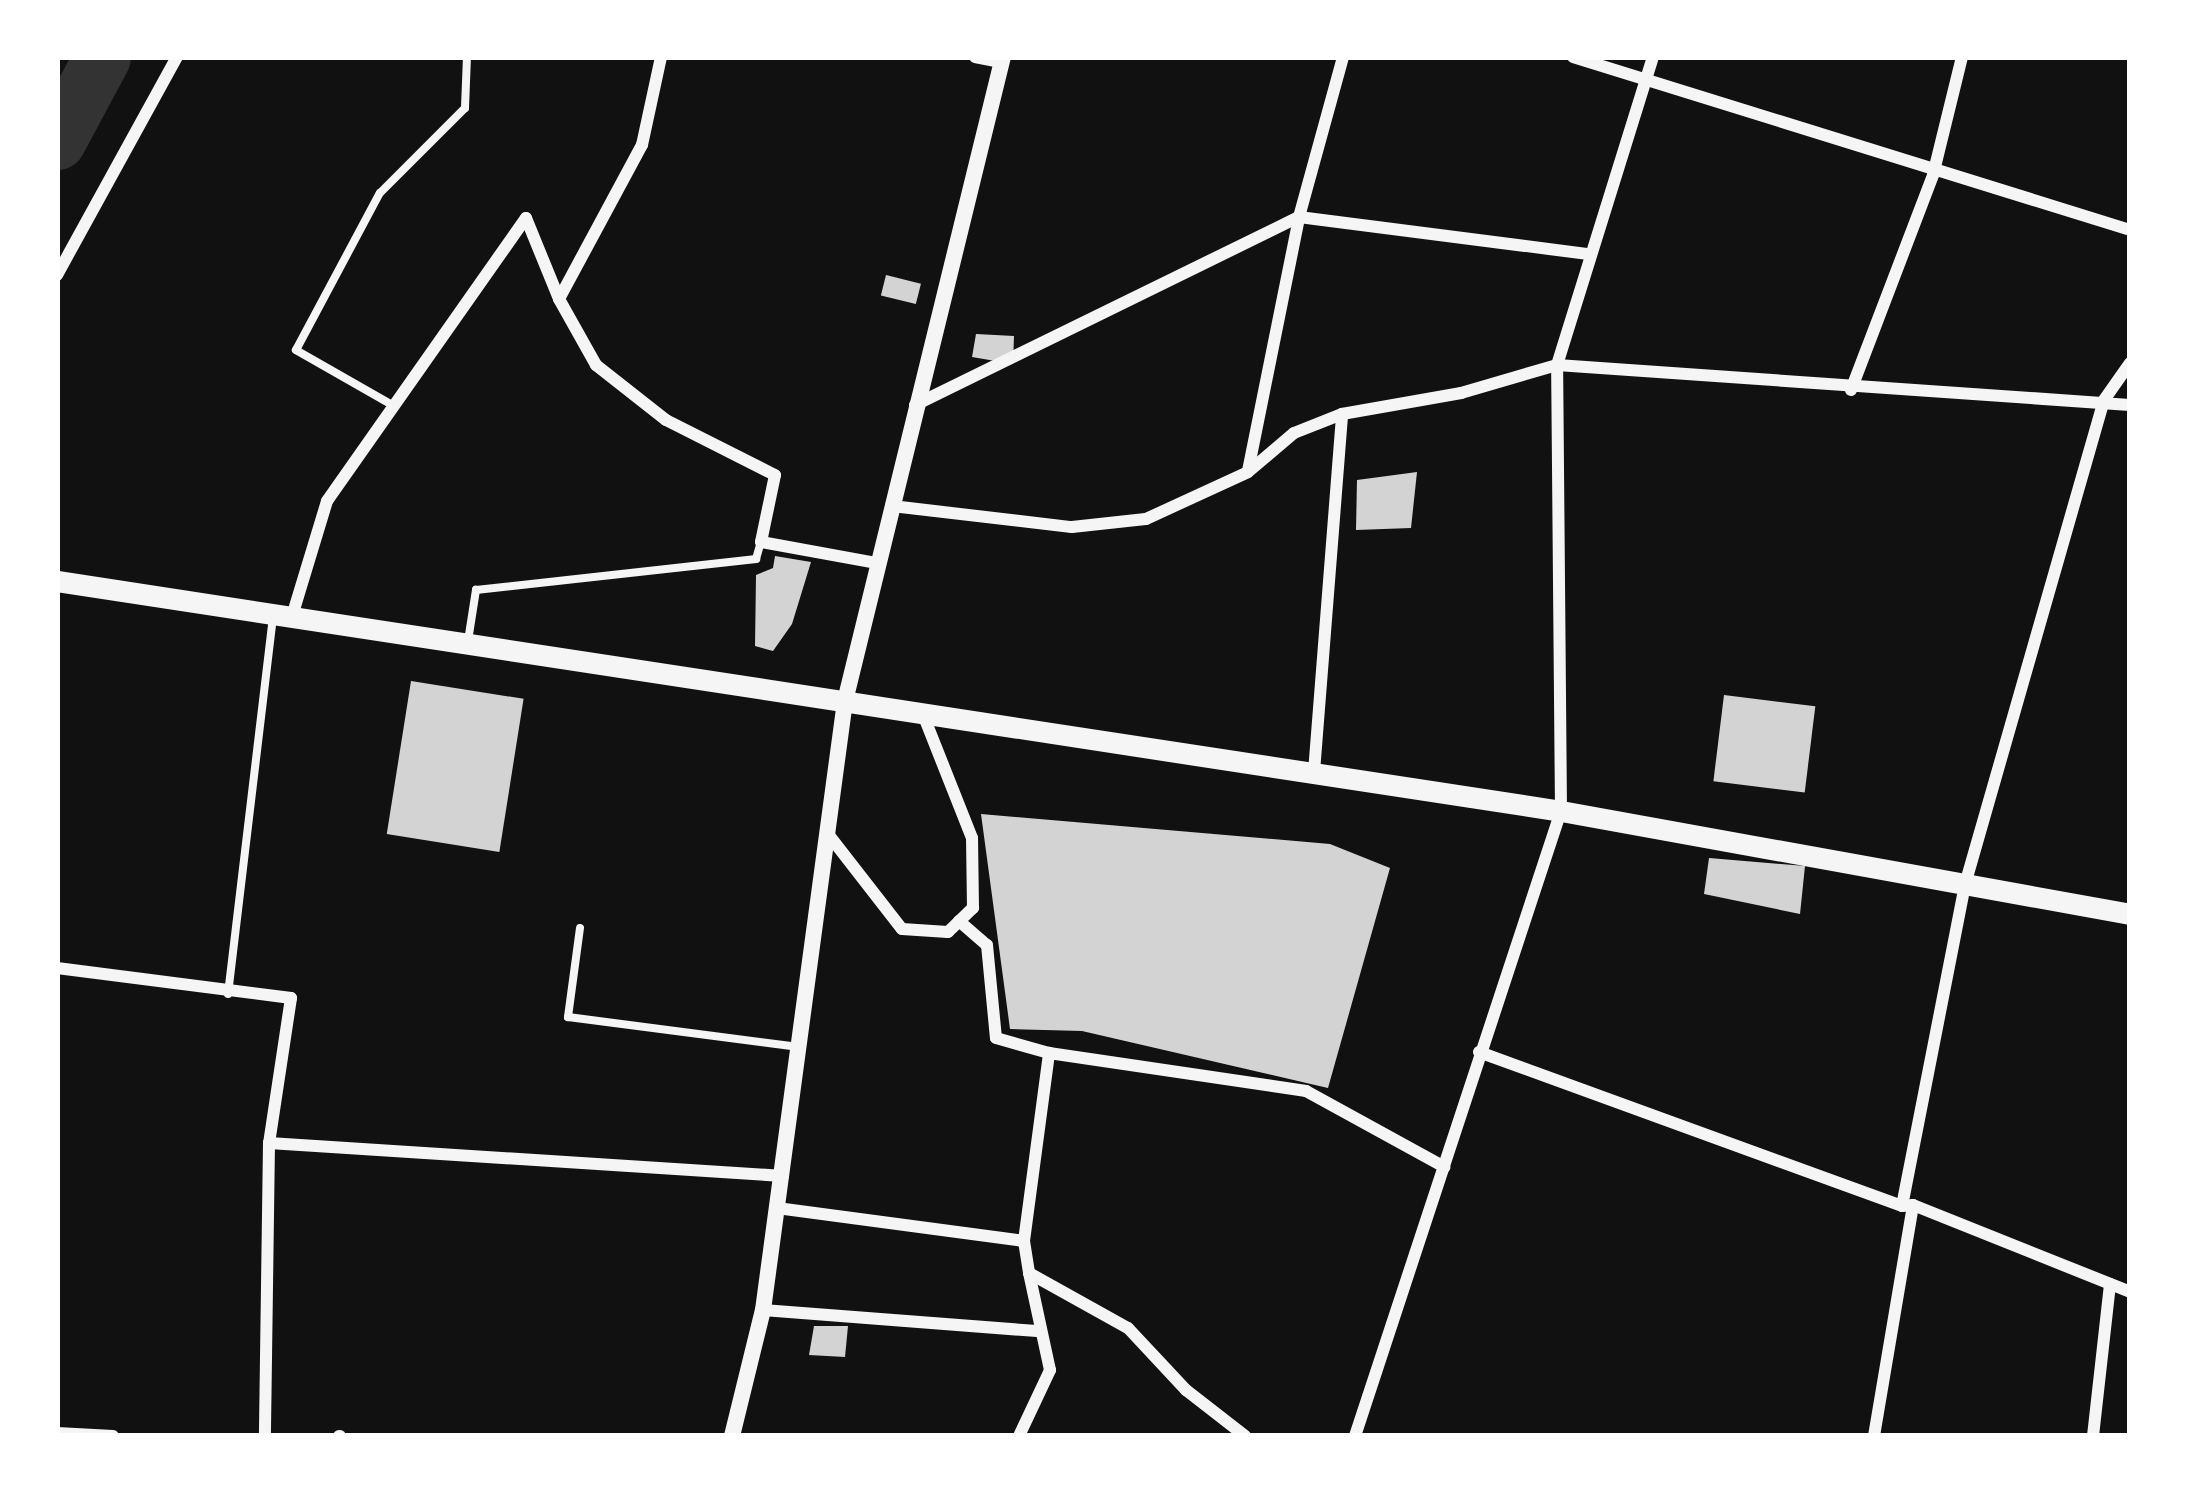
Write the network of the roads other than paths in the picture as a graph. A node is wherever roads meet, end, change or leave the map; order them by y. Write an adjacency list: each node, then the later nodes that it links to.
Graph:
1 (177, 57): 15 (street)
2 (467, 57): 22 (lane)
3 (661, 57): 16 (street)
4 (975, 57): 9 (street)
5 (1343, 57): 12 (street)
6 (1573, 57): 10 (street)
7 (1653, 57): 10 (street)
8 (1962, 57): 11 (street)
9 (1001, 60): 23 (street)
10 (1648, 76): 11 (street); 14 (street)
11 (1934, 175): 13 (street); 19 (street)
12 (1299, 217): 14 (street); 23 (street); 25 (street)
13 (2130, 230)
14 (1587, 254): 18 (street)
15 (57, 275)
16 (559, 299): 22 (street); 27 (street)
17 (2130, 363): 20 (street)
18 (1557, 365): 19 (street); 24 (street); 35 (street)
19 (1851, 390): 20 (street)
20 (2104, 400): 21 (street); 37 (street)
21 (2130, 405)
22 (394, 406): 30 (street)
23 (914, 406): 26 (street)
24 (1342, 413): 25 (street); 34 (street)
25 (1248, 472): 26 (street)
26 (892, 506): 28 (street)
27 (760, 542): 28 (street); 31 (lane)
28 (878, 563): 32 (street)
29 (57, 581): 30 (main road)
30 (283, 611): 31 (main road); 42 (lane)
31 (468, 640): 32 (main road)
32 (844, 701): 33 (main road); 36 (street)
33 (923, 713): 34 (main road); 39 (street)
34 (1314, 772): 35 (main road)
35 (1562, 811): 37 (main road); 44 (street)
36 (827, 834): 39 (street); 43 (street)
37 (1966, 881): 38 (main road); 49 (street)
38 (2130, 914)
39 (959, 921): 45 (street)
40 (580, 928): 43 (lane)
41 (57, 968): 42 (street)
42 (228, 995): 46 (street)
43 (801, 1047): 48 (street)
44 (1479, 1052): 47 (street); 49 (street)
45 (1049, 1053): 47 (street); 51 (street)
46 (268, 1143): 48 (street); 59 (street)
47 (1444, 1167): 63 (street)
48 (783, 1176): 50 (street)
49 (1907, 1206): 53 (street); 64 (street)
50 (777, 1208): 51 (street); 55 (street)
51 (1024, 1241): 52 (street)
52 (1029, 1273): 56 (street); 62 (street)
53 (2110, 1284): 54 (street); 65 (street)
54 (2130, 1292)
55 (763, 1310): 56 (street); 60 (street)
56 (1037, 1331): 61 (street)
57 (57, 1433): 58 (street)
58 (113, 1436)
59 (265, 1436)
60 (732, 1436)
61 (1019, 1436)
62 (1245, 1436)
63 (1355, 1436)
64 (1874, 1436)
65 (2092, 1436)

